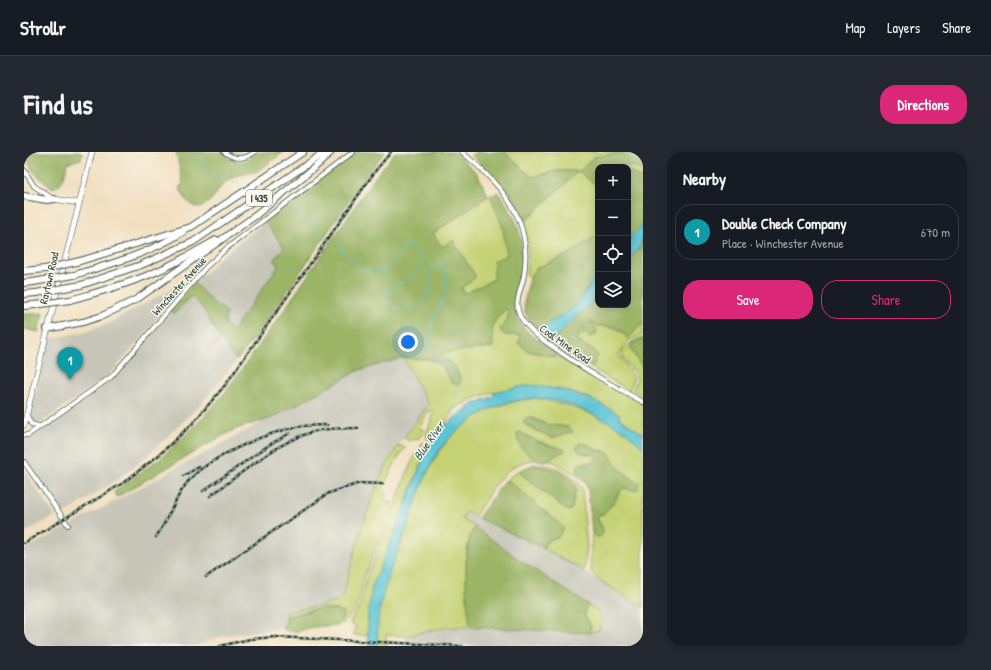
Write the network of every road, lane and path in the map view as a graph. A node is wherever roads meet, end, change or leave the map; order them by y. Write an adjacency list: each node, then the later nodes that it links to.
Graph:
1 (92, 152): 12 (main road, Raytown Road)
2 (224, 152): 3 (street)
3 (255, 152)
4 (303, 152): 14 (highway, I 435)
5 (325, 152): 17 (highway, I 435, bridge)
6 (331, 152): 13 (highway)
7 (353, 152): 23 (street, Winchester Avenue)
8 (462, 152): 20 (street, Coal Mine Road)
9 (24, 170): 11 (street)
10 (24, 196): 11 (highway)
11 (54, 199): 12 (main road)
12 (78, 204): 19 (main road, Raytown Road)
13 (259, 211): 18 (highway, bridge); 19 (highway)
14 (191, 227): 15 (highway, bridge); 16 (highway, I 435, bridge)
15 (26, 270)
16 (24, 283)
17 (24, 294)
18 (24, 306)
19 (47, 329): 21 (main road, Raytown Road)
20 (643, 402)
21 (26, 412): 22 (main road, Raytown Road); 23 (street)
22 (24, 425)
23 (40, 426): 24 (street, Winchester Avenue)
24 (24, 435)
25 (24, 462): 26 (street)
26 (68, 525)

